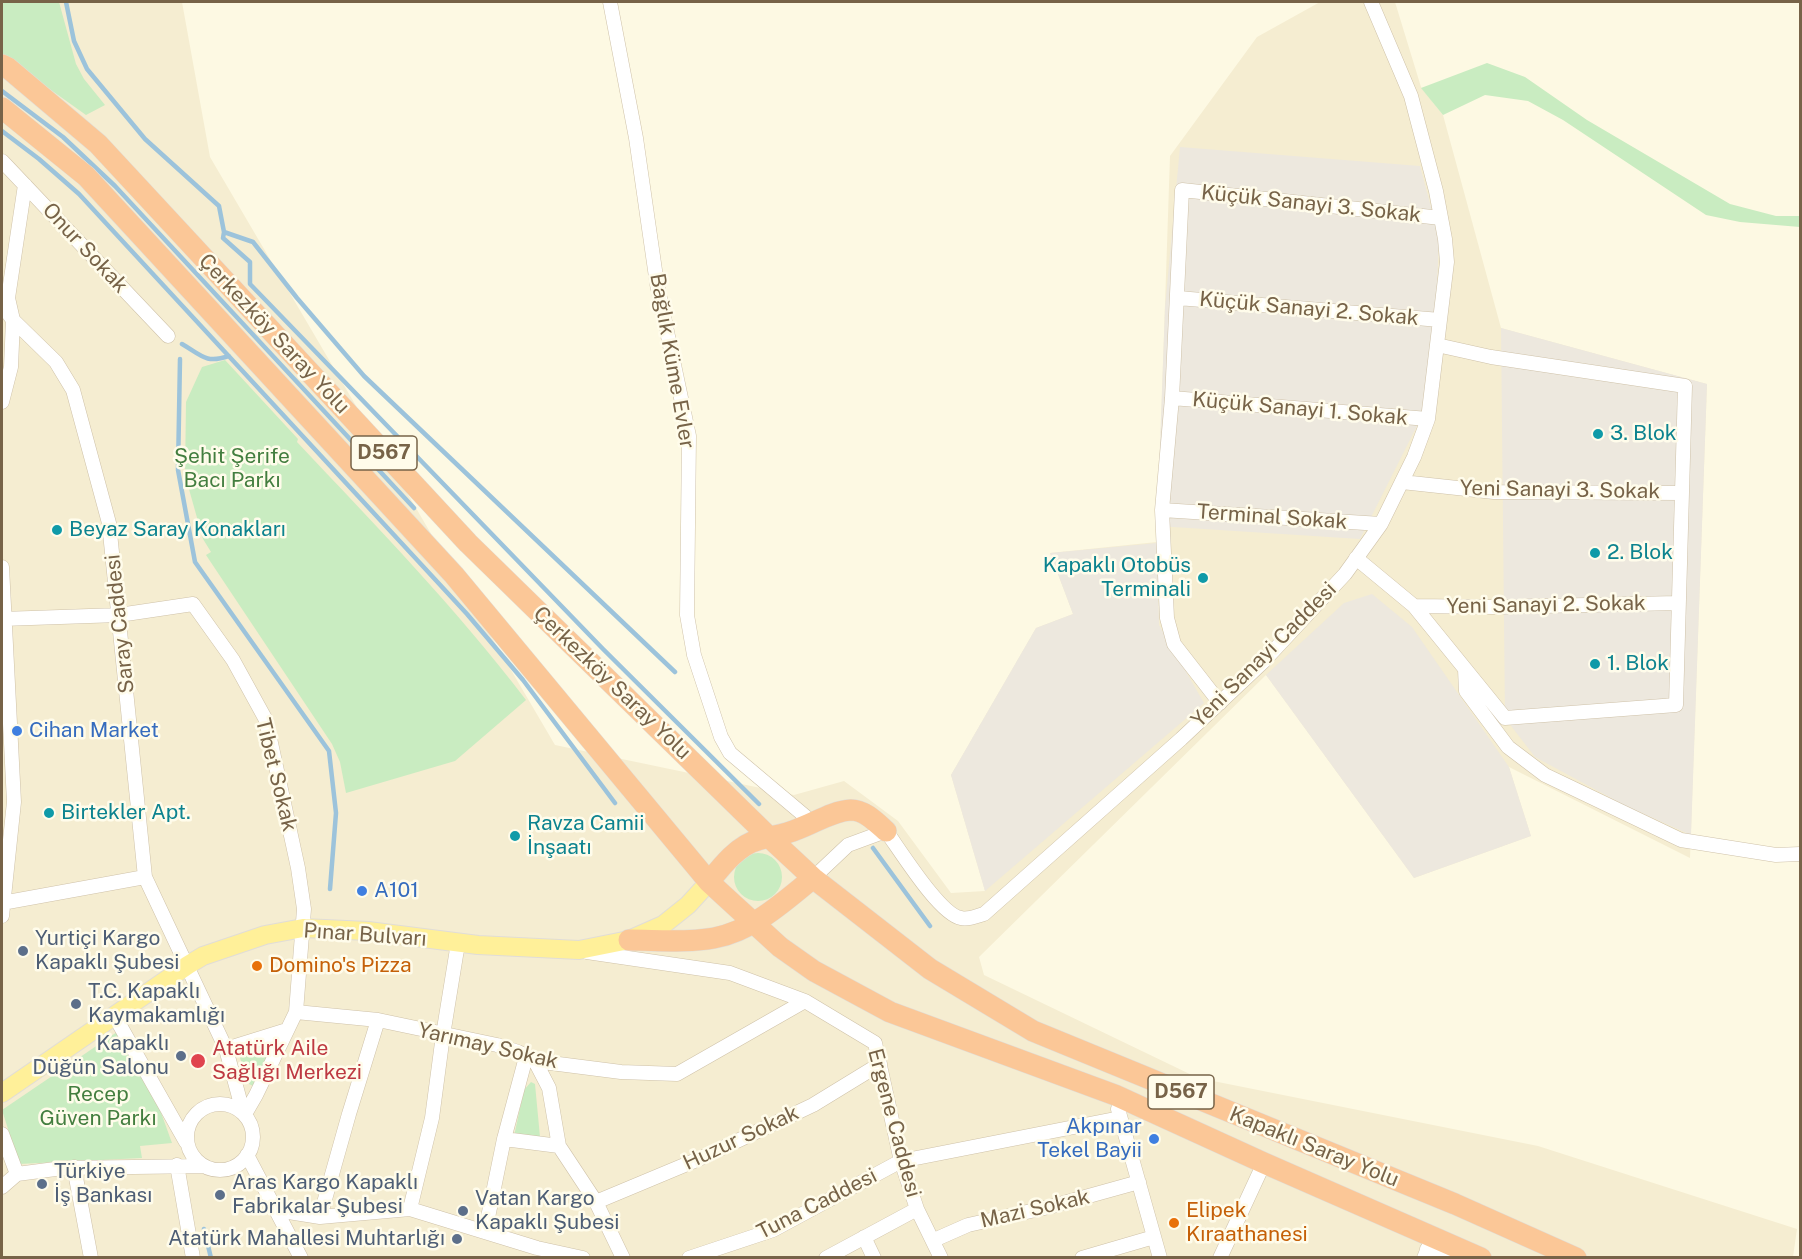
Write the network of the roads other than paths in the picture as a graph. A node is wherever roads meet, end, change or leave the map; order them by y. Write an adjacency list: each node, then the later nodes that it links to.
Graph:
1 (610, 2): 31 (street, Bağlık Küme Evler)
2 (1371, 2): 7 (street, Yeni Sanayi Caddesi)
3 (2, 65): 33 (highway, Çerkezköy Saray Yolu / D567)
4 (2, 108): 37 (highway, Çerkezköy Saray Yolu / D567)
5 (2, 161): 6 (street, Onur Sokak)
6 (24, 185): 10 (street); 12 (street, Onur Sokak)
7 (1441, 218): 8 (street, Küçük Sanayi 3. Sokak); 11 (street, Yeni Sanayi Caddesi)
8 (1178, 298): 11 (street, Küçük Sanayi 2. Sokak); 15 (street)
9 (2, 305): 10 (street, Saray Caddesi)
10 (14, 320): 14 (street); 26 (street, Saray Caddesi)
11 (1440, 320): 13 (street, Yeni Sanayi Caddesi)
12 (168, 336)
13 (1437, 345): 17 (street, Yeni Sanayi Caddesi); 19 (street)
14 (6, 368): 16 (street)
15 (1172, 398): 17 (street, Küçük Sanayi 1. Sokak); 20 (street)
16 (2, 402)
17 (1428, 419): 18 (street, Yeni Sanayi Caddesi)
18 (1402, 482): 19 (street, Yeni Sanayi 3. Sokak); 21 (street, Yeni Sanayi Caddesi)
19 (1682, 493): 24 (street)
20 (1162, 510): 21 (street, Terminal Sokak); 30 (street)
21 (1381, 524): 22 (street, Yeni Sanayi Caddesi)
22 (1356, 558): 25 (street); 30 (street, Yeni Sanayi Caddesi)
23 (2, 567): 27 (street)
24 (1678, 603): 25 (street, Yeni Sanayi 2. Sokak); 28 (street)
25 (1414, 606): 28 (street)
26 (119, 615): 27 (street); 35 (street, Saray Caddesi); 40 (street, Tibet Sokak)
27 (3, 619): 29 (street)
28 (1465, 669): 34 (street)
29 (5, 679): 38 (street)
30 (1220, 703): 32 (street, Yeni Sanayi Caddesi)
31 (812, 822): 32 (highway); 33 (highway)
32 (886, 831): 36 (street)
33 (770, 838): 36 (highway, D567); 37 (highway)
34 (1800, 854)
35 (145, 877): 38 (street); 44 (street, Saray Caddesi)
36 (813, 878): 39 (highway); 96 (highway, Kapaklı Saray Yolu / D567)
37 (709, 882): 39 (highway, D567); 41 (main road, Pınar Bulvarı)
38 (2, 907)
39 (752, 923): 41 (highway); 55 (highway, Kapaklı Saray Yolu / D567)
40 (303, 928): 42 (main road, Pınar Bulvarı); 44 (main road, Pınar Bulvarı); 46 (street, Tibet Sokak)
41 (629, 940): 43 (main road, Pınar Bulvarı)
42 (458, 943): 43 (main road, Pınar Bulvarı); 50 (street)
43 (579, 950): 45 (street, Ergene Caddesi)
44 (188, 964): 47 (main road, Pınar Bulvarı); 51 (street, Saray Caddesi)
45 (805, 1001): 52 (street, Yarımay Sokak); 53 (street, Ergene Caddesi)
46 (296, 1011): 48 (street, Yarımay Sokak); 49 (street)
47 (114, 1015): 54 (main road, Pınar Bulvarı); 60 (street)
48 (378, 1020): 50 (street, Yarımay Sokak); 75 (street)
49 (287, 1030): 51 (street); 56 (street)
50 (442, 1035): 52 (street, Yarımay Sokak); 72 (street)
51 (226, 1050): 56 (street, Saray Caddesi)
52 (530, 1059): 59 (street); 61 (street)
53 (880, 1064): 63 (street, Ergene Caddesi); 71 (street, Huzur Sokak)
54 (2, 1094)
55 (1115, 1095): 57 (street); 64 (highway, Kapaklı Saray Yolu / D567)
56 (243, 1113): 60 (street); 62 (street)
57 (1120, 1118): 63 (street, Tuna Caddesi); 69 (street)
58 (2, 1134): 68 (street)
59 (504, 1139): 61 (street); 76 (street)
60 (187, 1144): 66 (street)
61 (559, 1146): 71 (street)
62 (247, 1155): 66 (street); 74 (street)
63 (901, 1161): 73 (street, Ergene Caddesi); 87 (street, Tuna Caddesi)
64 (1264, 1163): 80 (highway, Kapaklı Saray Yolu / D567); 93 (street)
65 (177, 1165): 66 (street); 67 (street); 83 (street)
66 (204, 1166)
67 (74, 1167): 68 (street); 82 (street)
68 (17, 1174): 70 (street)
69 (1139, 1182): 78 (street); 79 (street, Mazi Sokak)
70 (2, 1187)
71 (596, 1202): 86 (street)
72 (410, 1209): 75 (street); 76 (street)
73 (917, 1209): 77 (street); 79 (street, Ergene Caddesi)
74 (276, 1210): 75 (street); 84 (street)
75 (320, 1217)
76 (485, 1232): 81 (street)
77 (864, 1237): 88 (street); 89 (street)
78 (1154, 1237): 91 (street); 92 (street)
79 (934, 1240): 90 (street, Ergene Caddesi)
80 (1428, 1248): 94 (street); 95 (highway, Kapaklı Saray Yolu / D567)
81 (538, 1253): 85 (street)
82 (91, 1257)
83 (193, 1257)
84 (301, 1257)
85 (583, 1257)
86 (623, 1257)
87 (689, 1257)
88 (826, 1257)
89 (874, 1257)
90 (941, 1257)
91 (1082, 1257)
92 (1160, 1257)
93 (1220, 1257)
94 (1447, 1257)
95 (1481, 1257)
96 (1576, 1257)

